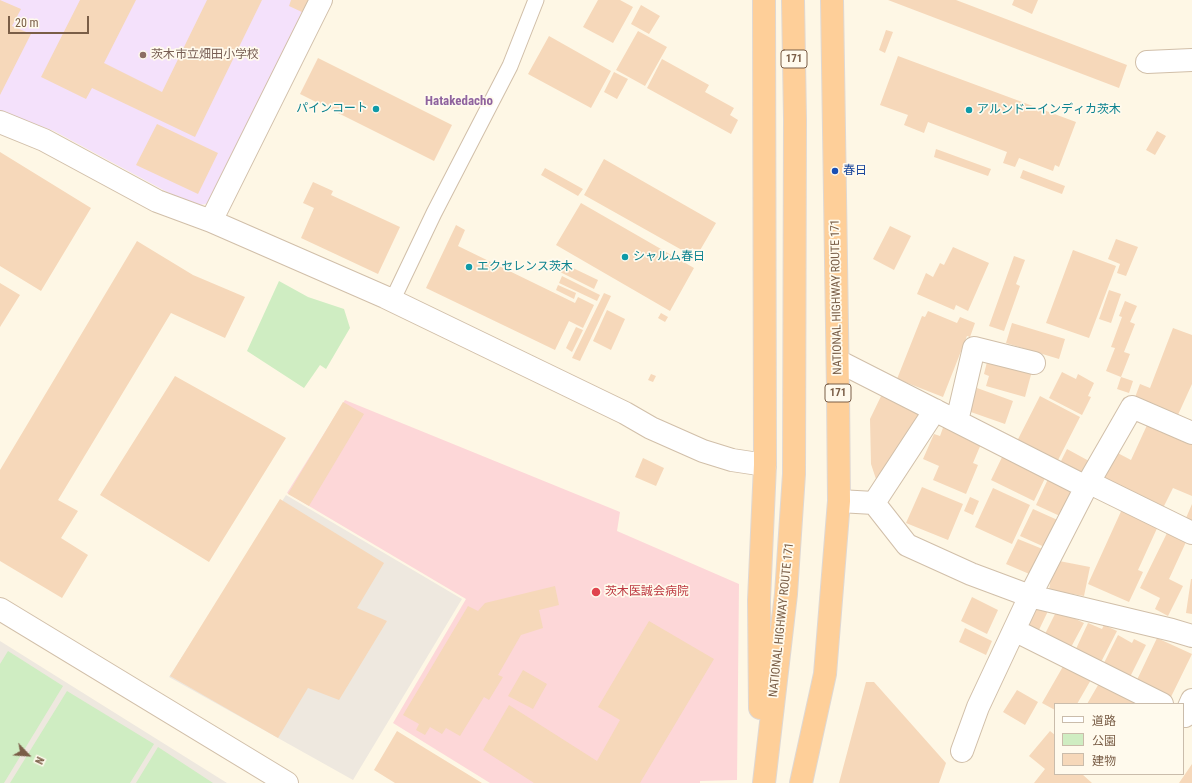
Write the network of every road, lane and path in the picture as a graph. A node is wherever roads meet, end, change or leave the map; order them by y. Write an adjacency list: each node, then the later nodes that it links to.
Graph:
1 (321, 0): 9 (street)
2 (536, 0): 10 (lane)
3 (764, 0): 16 (highway)
4 (793, 0): 30 (highway, NATIONAL HIGHWAY ROUTE 171 / 171)
5 (832, 0): 11 (highway, NATIONAL HIGHWAY ROUTE 171 / 171)
6 (1192, 60): 7 (street)
7 (1147, 62)
8 (0, 122): 9 (street)
9 (211, 221): 10 (street)
10 (392, 301): 16 (street)
11 (838, 361): 13 (street); 18 (highway, NATIONAL HIGHWAY ROUTE 171 / 171)
12 (1034, 363): 14 (street)
13 (935, 410): 14 (street); 19 (street)
14 (957, 421): 17 (street)
15 (1192, 433): 17 (street)
16 (765, 464): 30 (highway)
17 (1087, 484): 20 (street); 21 (street)
18 (839, 502): 19 (street); 31 (highway, NATIONAL HIGHWAY ROUTE 171 / 171)
19 (874, 503): 21 (street)
20 (1192, 533)
21 (1030, 596): 23 (street); 24 (street)
22 (0, 609): 29 (street)
23 (1014, 630): 26 (street); 28 (street)
24 (1192, 636)
25 (1192, 700): 27 (street)
26 (1160, 703)
27 (1184, 716)
28 (962, 751)
29 (287, 783)
30 (762, 783)
31 (801, 783)

